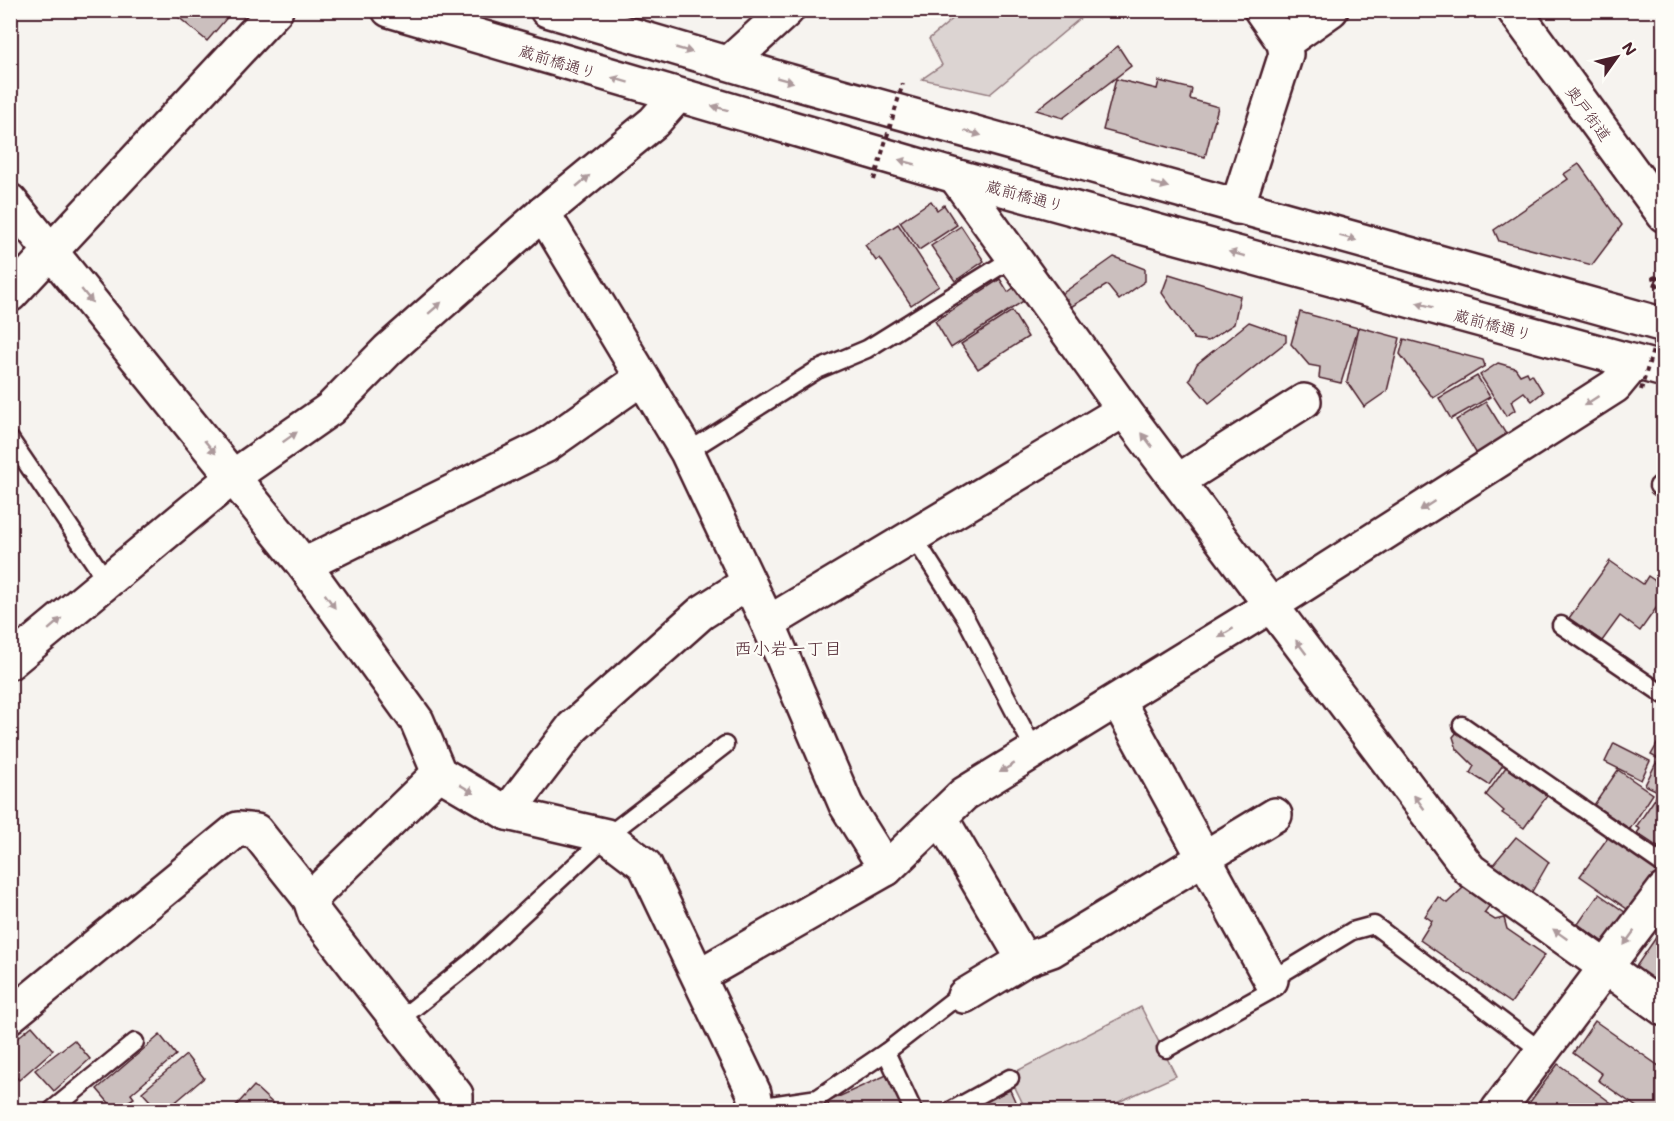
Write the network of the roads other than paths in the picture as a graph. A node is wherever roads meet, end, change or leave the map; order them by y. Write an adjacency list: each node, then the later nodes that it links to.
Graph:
1 (276, 10): 16 (street)
2 (389, 10): 10 (street, 蔵前橋通り, one-way to 2)
3 (547, 10): 9 (street, one-way to 9)
4 (787, 10): 9 (street)
5 (1261, 10): 8 (street)
6 (1331, 10): 8 (street)
7 (1514, 10): 15 (street, 奥戸街道)
8 (1284, 42): 13 (street)
9 (729, 63): 13 (street, one-way to 13)
10 (676, 97): 11 (street, 蔵前橋通り, one-way to 10); 14 (street, one-way to 10)
11 (955, 176): 17 (street); 20 (street, 蔵前橋通り, one-way to 11)
12 (10, 201): 16 (street)
13 (1237, 207): 19 (street, one-way to 19)
14 (543, 213): 21 (street); 26 (street, one-way to 14)
15 (1664, 215)
16 (50, 250): 18 (street); 26 (street, one-way to 26)
17 (1013, 258): 23 (street); 25 (lane)
18 (10, 295)
19 (1664, 325)
20 (1646, 374): 34 (street, one-way to 34)
21 (642, 378): 25 (street); 31 (street)
22 (1304, 401): 27 (street)
23 (1124, 410): 27 (street, one-way to 23); 30 (street)
24 (10, 439): 32 (lane)
25 (687, 452): 33 (street)
26 (234, 476): 31 (street); 32 (street)
27 (1178, 481): 34 (street)
28 (1664, 482): 29 (lane)
29 (1664, 489)
30 (913, 536): 35 (street); 42 (lane)
31 (304, 565): 43 (street, one-way to 43)
32 (106, 580): 37 (street, one-way to 32)
33 (748, 583): 35 (street); 44 (street)
34 (1270, 606): 39 (street, one-way to 39); 54 (street, one-way to 34)
35 (768, 623): 50 (street)
36 (1561, 625): 38 (lane)
37 (10, 662)
38 (1664, 694)
39 (1118, 701): 42 (street); 48 (street)
40 (1462, 725): 49 (lane)
41 (725, 745): 47 (lane)
42 (1035, 751): 46 (street, one-way to 46)
43 (439, 773): 44 (street, one-way to 44); 52 (street)
44 (507, 813): 47 (street)
45 (1275, 815): 48 (street)
46 (941, 818): 50 (street); 53 (street)
47 (607, 836): 55 (street); 60 (lane)
48 (1204, 856): 53 (street); 56 (street)
49 (1664, 865)
50 (886, 869): 55 (street)
51 (1664, 890): 54 (street, one-way to 54)
52 (310, 899): 59 (street); 60 (street)
53 (1024, 960): 57 (street)
54 (1607, 968): 58 (street); 64 (street)
55 (700, 975): 66 (street)
56 (1271, 980): 62 (lane); 64 (lane)
57 (964, 996): 63 (lane)
58 (1664, 1009)
59 (10, 1016)
60 (398, 1021): 68 (street)
61 (135, 1042): 67 (lane)
62 (1166, 1049)
63 (886, 1052): 66 (lane); 69 (lane)
64 (1544, 1053): 71 (street)
65 (1010, 1078): 70 (lane)
66 (757, 1109)
67 (52, 1110)
68 (456, 1110)
69 (913, 1110)
70 (952, 1110)
71 (1498, 1110)

